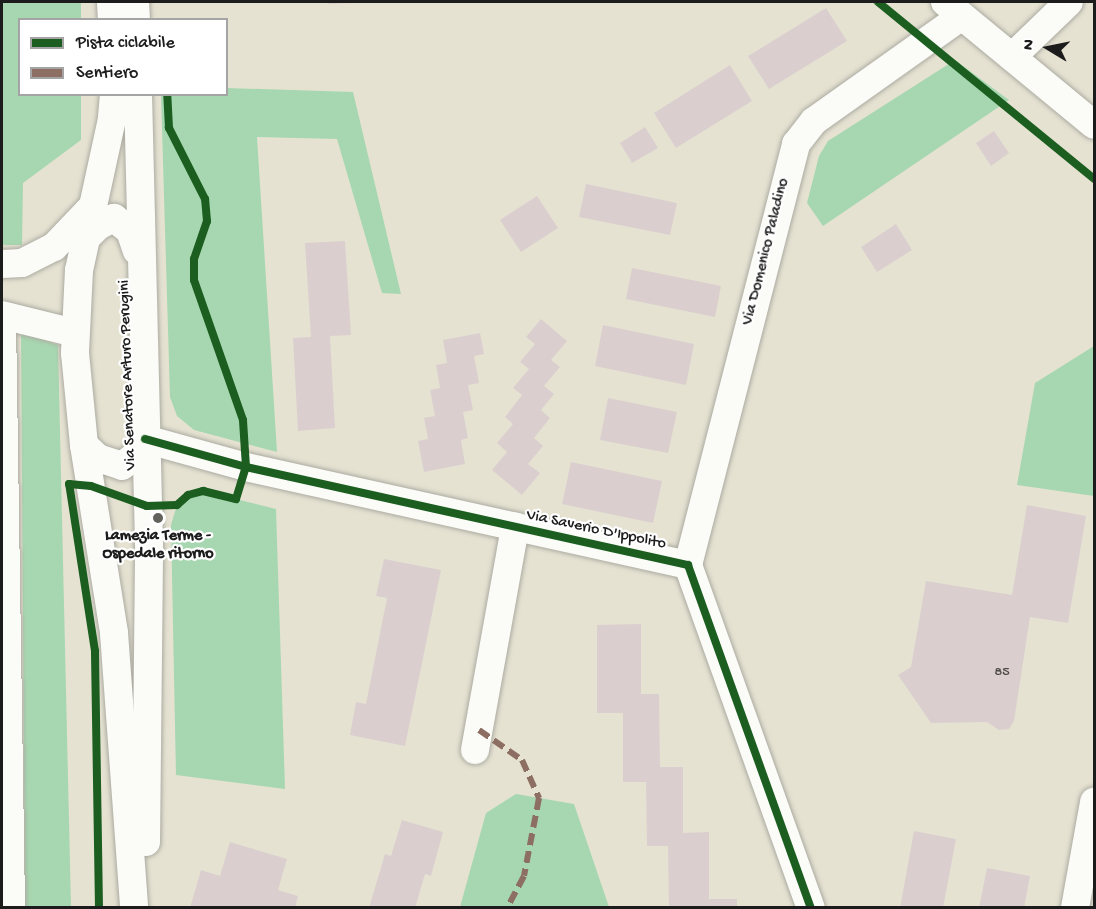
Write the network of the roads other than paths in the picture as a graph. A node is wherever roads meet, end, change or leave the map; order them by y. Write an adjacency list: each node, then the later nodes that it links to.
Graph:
1 (111, 2): 5 (street)
2 (135, 2): 6 (street)
3 (1069, 2): 7 (street)
4 (954, 9): 7 (street); 20 (street, Via Domenico Paladino)
5 (112, 18)
6 (136, 18)
7 (1012, 57): 10 (street)
8 (114, 96): 11 (street)
9 (138, 96): 13 (street, Via Senatore Arturo Perugini)
10 (1095, 125)
11 (91, 208): 12 (street); 14 (street)
12 (85, 239): 13 (street); 16 (street)
13 (139, 256): 17 (street, Via Senatore Arturo Perugini)
14 (2, 264)
15 (2, 317): 16 (street); 23 (street)
16 (75, 333): 18 (street)
17 (146, 443): 18 (street); 19 (street, Via Saverio D'Ippolito); 25 (street, Via Senatore Arturo Perugini)
18 (84, 446): 24 (street)
19 (515, 527): 20 (street, Via Saverio D'Ippolito); 21 (street)
20 (688, 565): 26 (street)
21 (475, 750)
22 (1094, 802): 27 (street)
23 (10, 908)
24 (134, 908)
25 (146, 908)
26 (811, 908)
27 (1075, 908)

